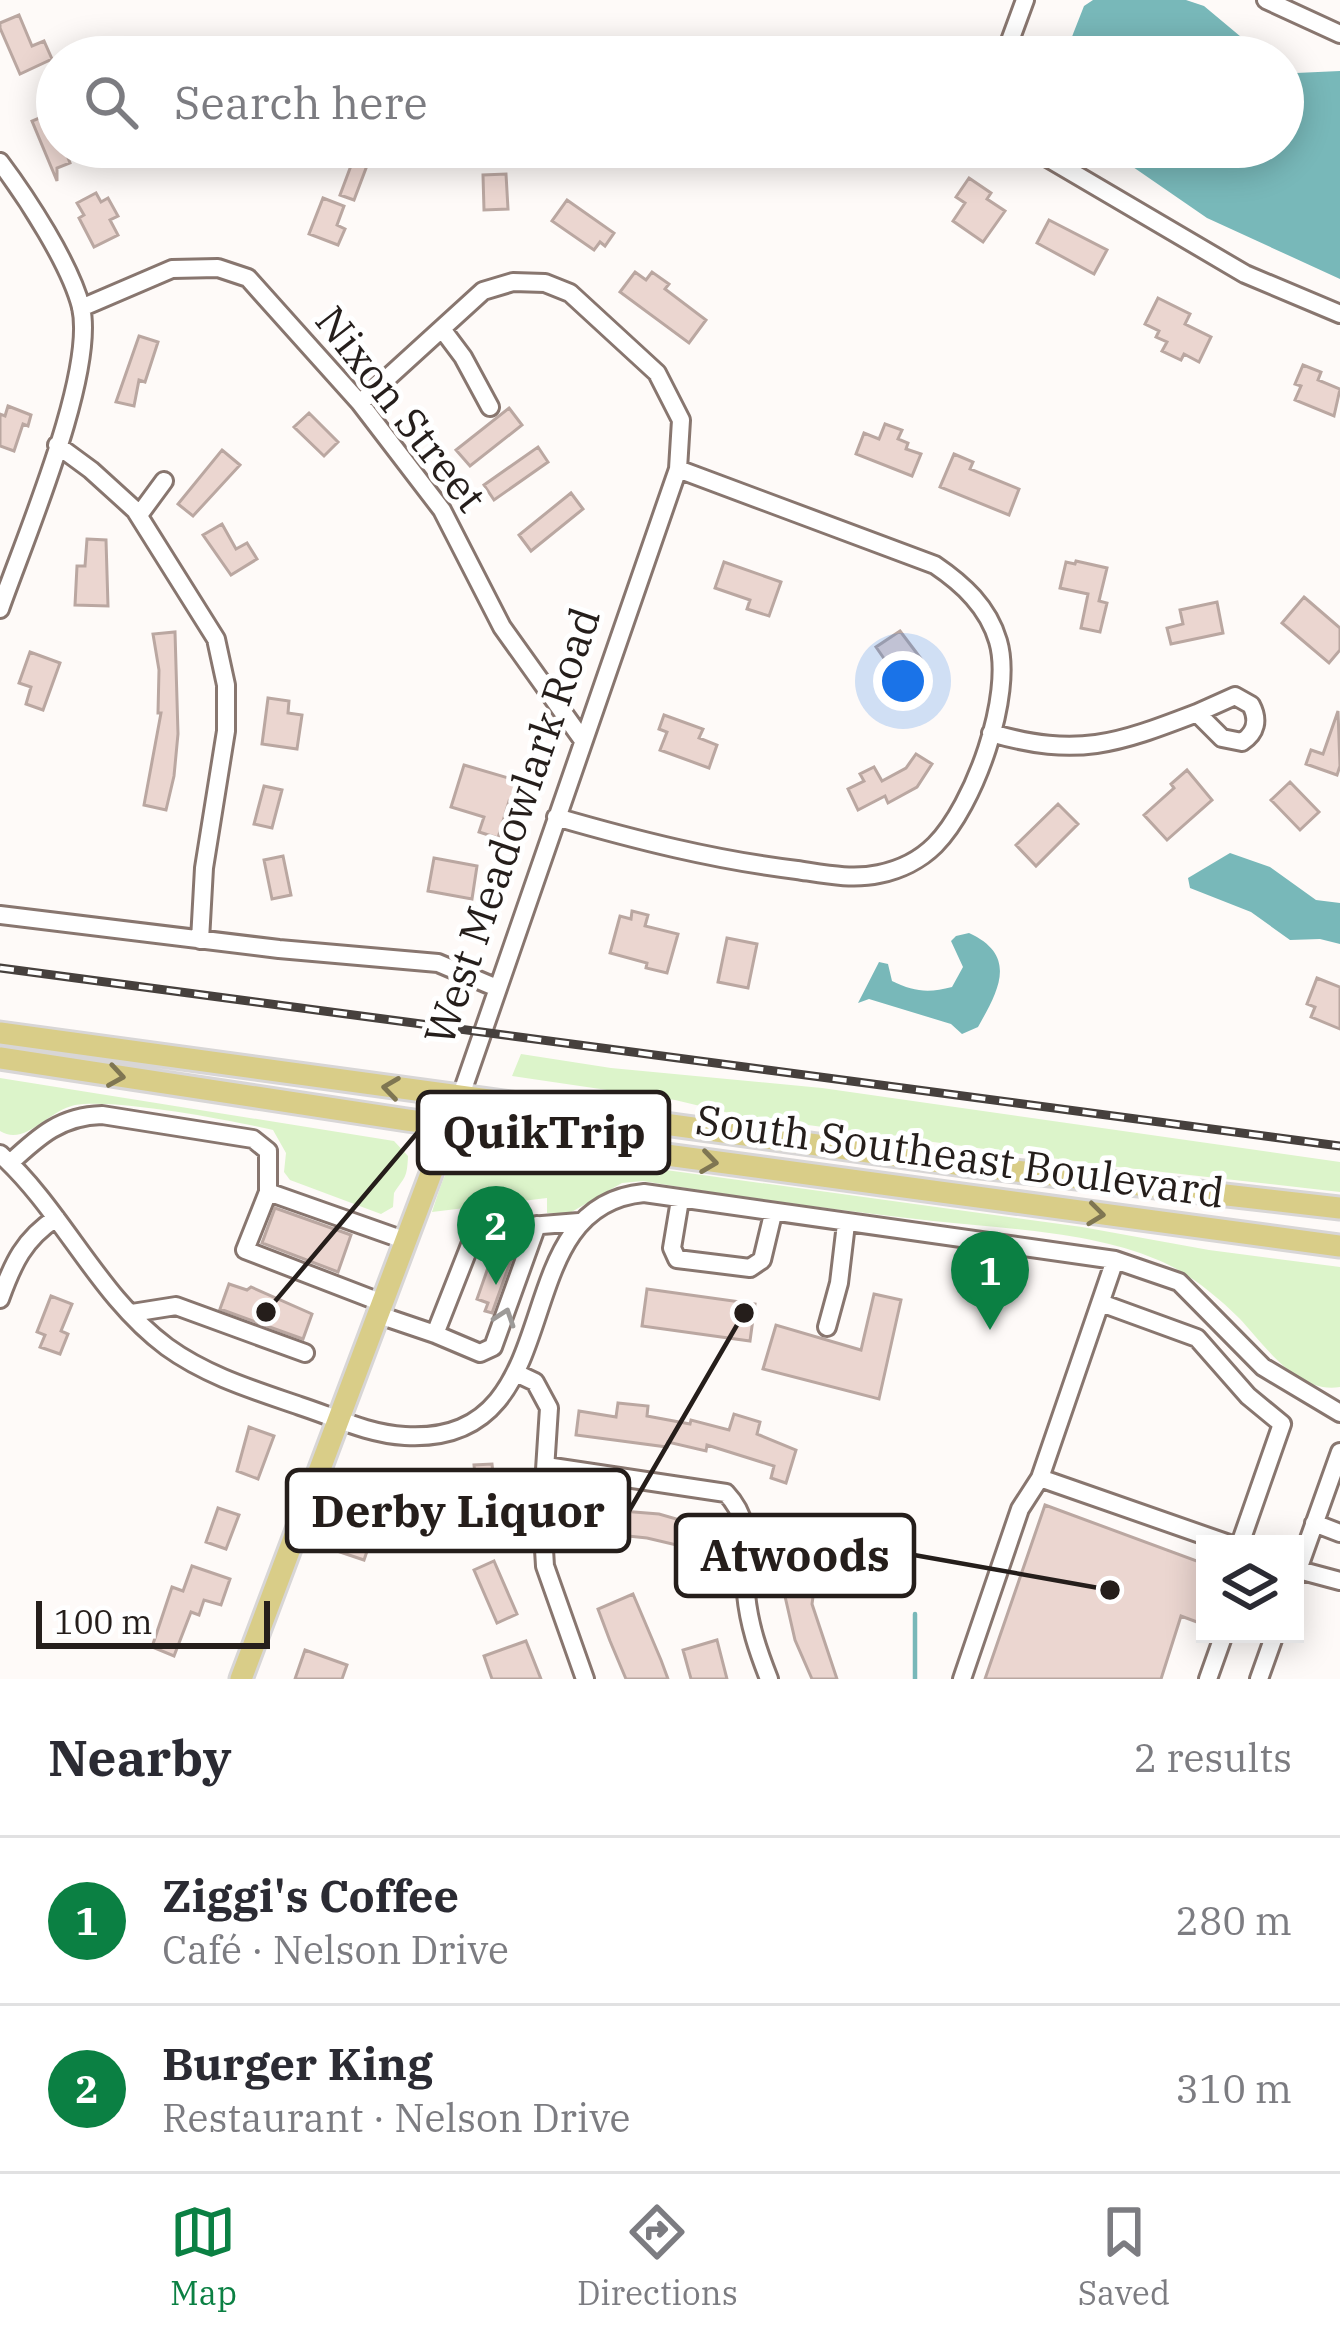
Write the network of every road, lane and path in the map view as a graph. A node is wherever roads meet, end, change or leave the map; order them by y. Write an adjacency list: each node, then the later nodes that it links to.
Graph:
1 (1025, 0): 4 (street)
2 (1266, 0): 3 (street)
3 (1340, 34)
4 (1012, 36)
5 (0, 162): 7 (street)
6 (1065, 168): 8 (street)
7 (81, 308): 10 (street, Nixon Street); 12 (street)
8 (1340, 314)
9 (442, 329): 10 (street); 11 (street); 13 (street)
10 (360, 403): 19 (street, Nixon Street)
11 (490, 407)
12 (57, 445): 15 (street); 16 (street)
13 (678, 470): 18 (street); 19 (street, West Meadowlark Road)
14 (164, 481): 15 (street)
15 (139, 515): 22 (street)
16 (0, 609)
17 (1197, 713): 18 (street)
18 (991, 733): 20 (street)
19 (582, 739): 20 (street, West Meadowlark Road)
20 (556, 817): 23 (street, West Meadowlark Road)
21 (0, 915): 22 (street)
22 (200, 940): 23 (street)
23 (497, 988): 26 (street, West Meadowlark Road)
24 (0, 1034): 26 (main road, South Southeast Boulevard, one-way to 24)
25 (0, 1058): 27 (main road, South Southeast Boulevard, one-way to 27)
26 (460, 1098): 27 (main road, West Meadowlark Road); 31 (main road, South Southeast Boulevard)
27 (449, 1126): 38 (main road, West Meadowlark Road); 39 (main road, South Southeast Boulevard, one-way to 39)
28 (5, 1158): 29 (street); 33 (street)
29 (268, 1192): 38 (street); 44 (street)
30 (680, 1200): 32 (street); 32 (street); 34 (street)
31 (1340, 1208)
32 (772, 1214): 35 (street)
33 (56, 1218): 42 (street); 45 (street)
34 (579, 1222): 36 (street); 49 (street)
35 (846, 1224): 41 (street); 46 (street)
36 (537, 1225): 47 (street); 47 (street, one-way to 36)
37 (1340, 1232): 39 (main road)
38 (404, 1240): 44 (main road, West Meadowlark Road)
39 (1305, 1241): 40 (main road)
40 (1340, 1251)
41 (1115, 1260): 43 (street); 50 (street)
42 (0, 1299)
43 (1101, 1303): 54 (street); 58 (street)
44 (378, 1308): 47 (street); 51 (main road, West Meadowlark Road)
45 (132, 1313): 48 (street); 51 (street)
46 (827, 1328)
47 (435, 1334)
48 (304, 1354)
49 (516, 1373): 51 (street); 53 (street)
50 (1340, 1412)
51 (336, 1418): 64 (main road, West Meadowlark Road)
52 (1340, 1452): 55 (street)
53 (546, 1466): 65 (street); 66 (street)
54 (1040, 1478): 57 (street); 67 (street)
55 (1315, 1523): 56 (street); 59 (street)
56 (1340, 1533)
57 (1202, 1535)
58 (1243, 1535)
59 (1304, 1551)
60 (1304, 1574): 61 (street)
61 (1340, 1581)
62 (1220, 1643): 68 (street)
63 (1272, 1643): 69 (street)
64 (241, 1679)
65 (585, 1679)
66 (769, 1679)
67 (962, 1679)
68 (1208, 1679)
69 (1259, 1679)

